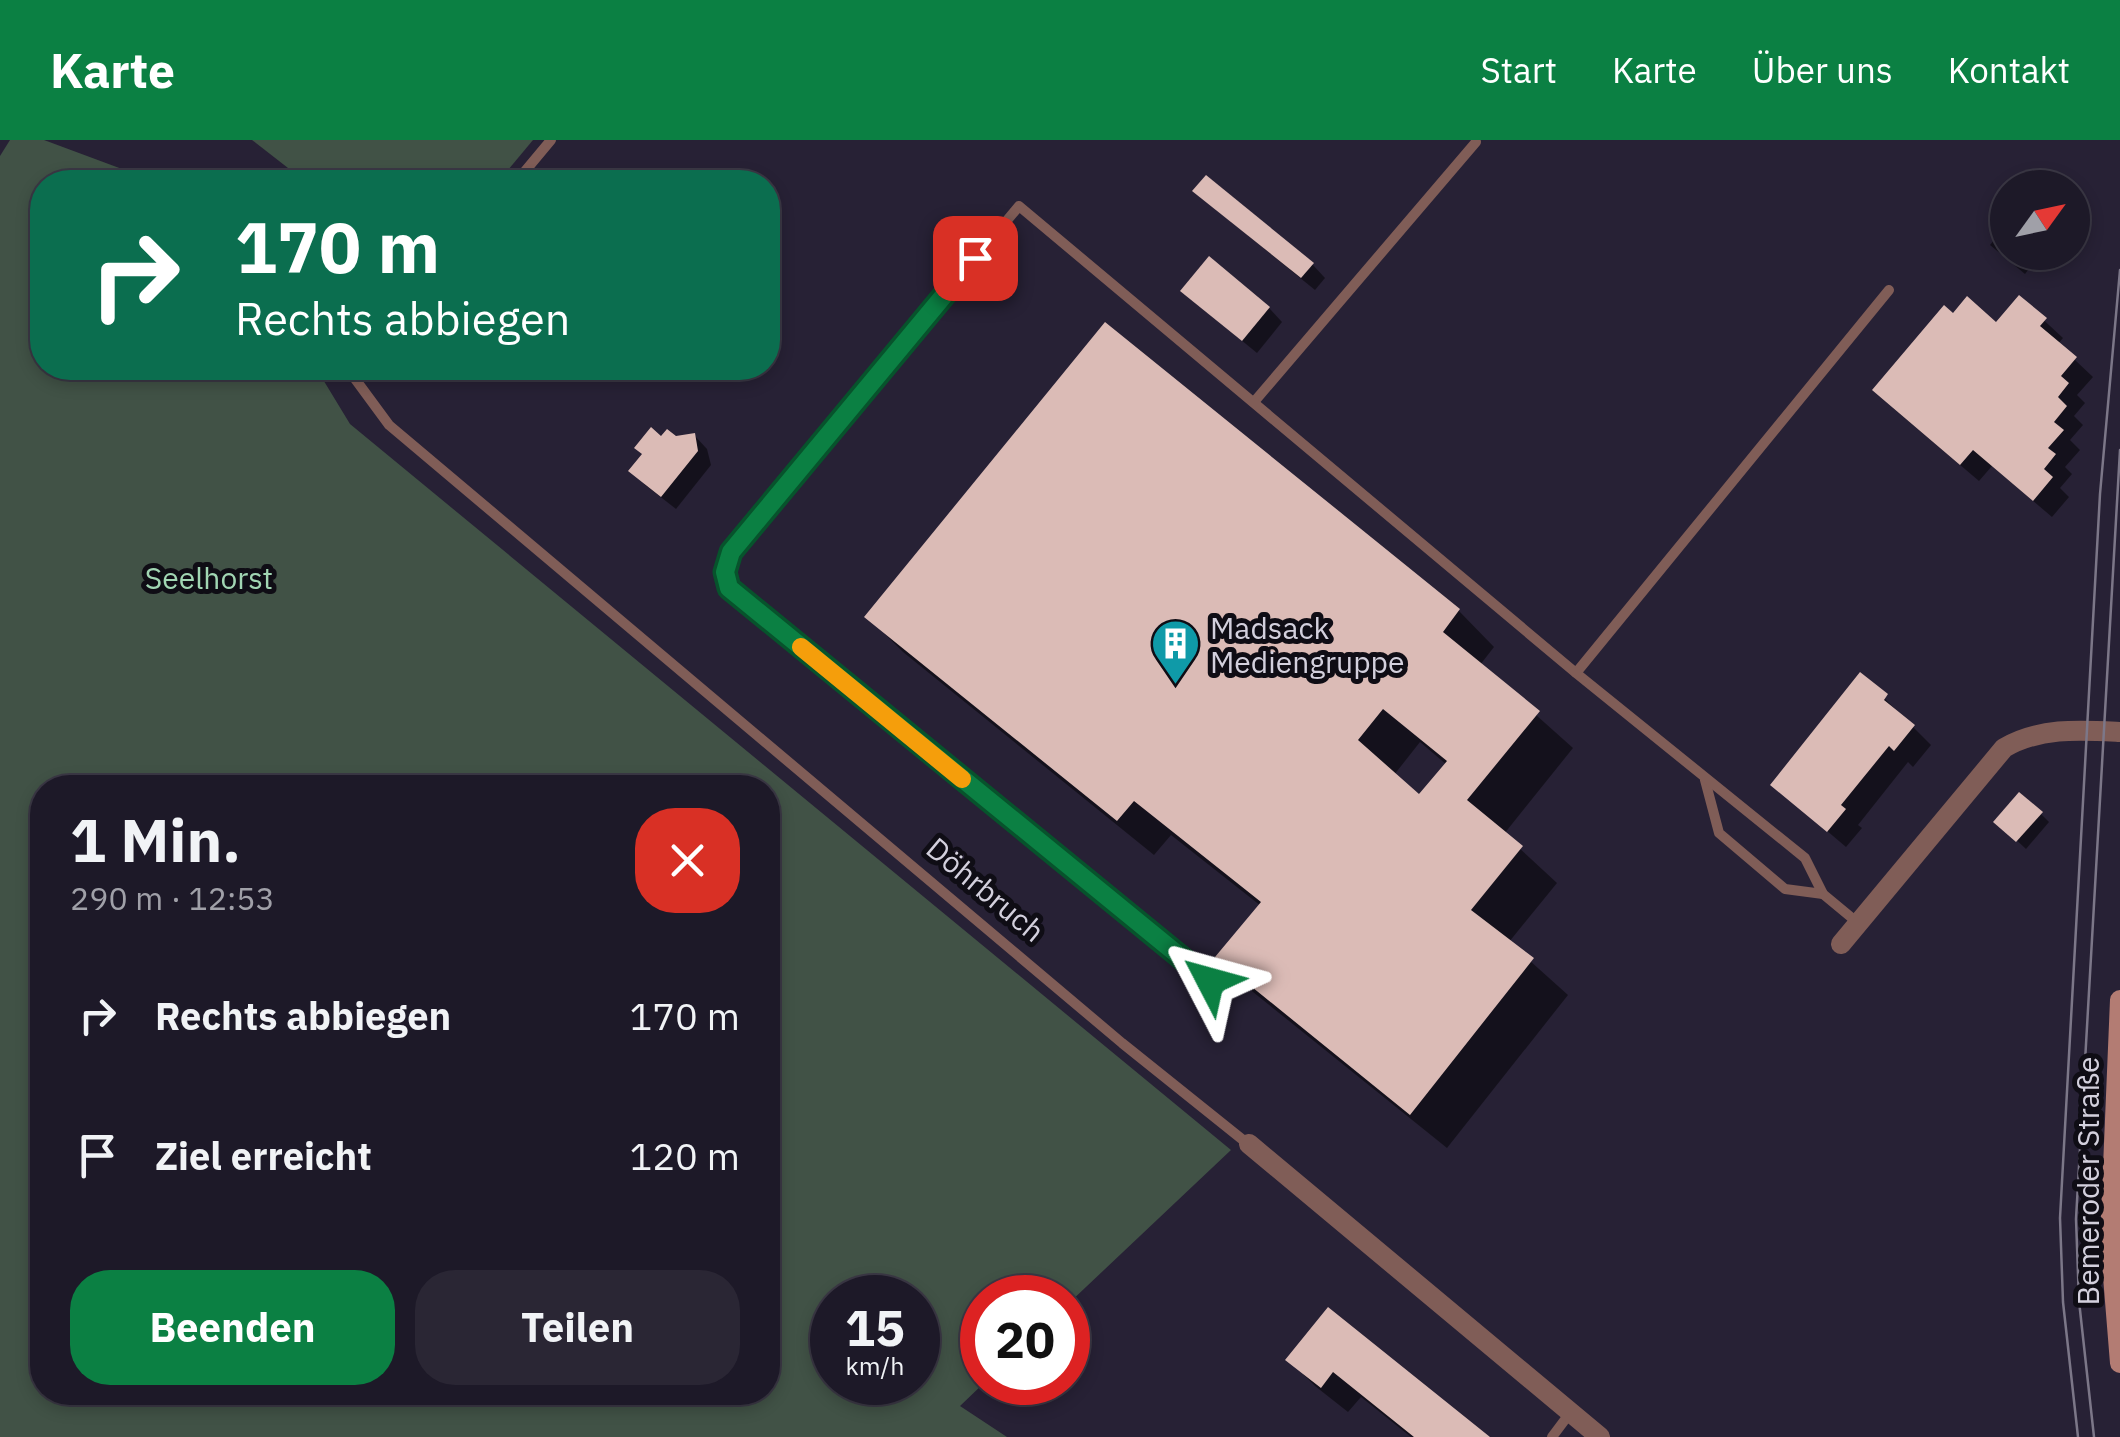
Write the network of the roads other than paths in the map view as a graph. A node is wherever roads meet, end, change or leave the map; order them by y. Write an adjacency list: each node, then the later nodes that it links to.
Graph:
1 (551, 140): 3 (lane)
2 (1476, 142): 6 (lane)
3 (526, 170)
4 (1888, 290): 7 (lane)
5 (359, 380): 15 (lane, Döhrbruch)
6 (1254, 402): 7 (lane); 13 (lane)
7 (1576, 674): 9 (lane)
8 (2120, 732): 11 (street)
9 (1704, 779): 10 (lane); 10 (lane)
10 (1823, 894): 11 (lane)
11 (1858, 923): 12 (street)
12 (1841, 944)
13 (1210, 981)
14 (2120, 1000): 16 (main road, Bemeroder Straße)
15 (1249, 1144): 17 (street, Döhrbruch)
16 (2120, 1363)
17 (1570, 1412): 18 (lane); 19 (street, Döhrbruch)
18 (1552, 1437)
19 (1600, 1437)

